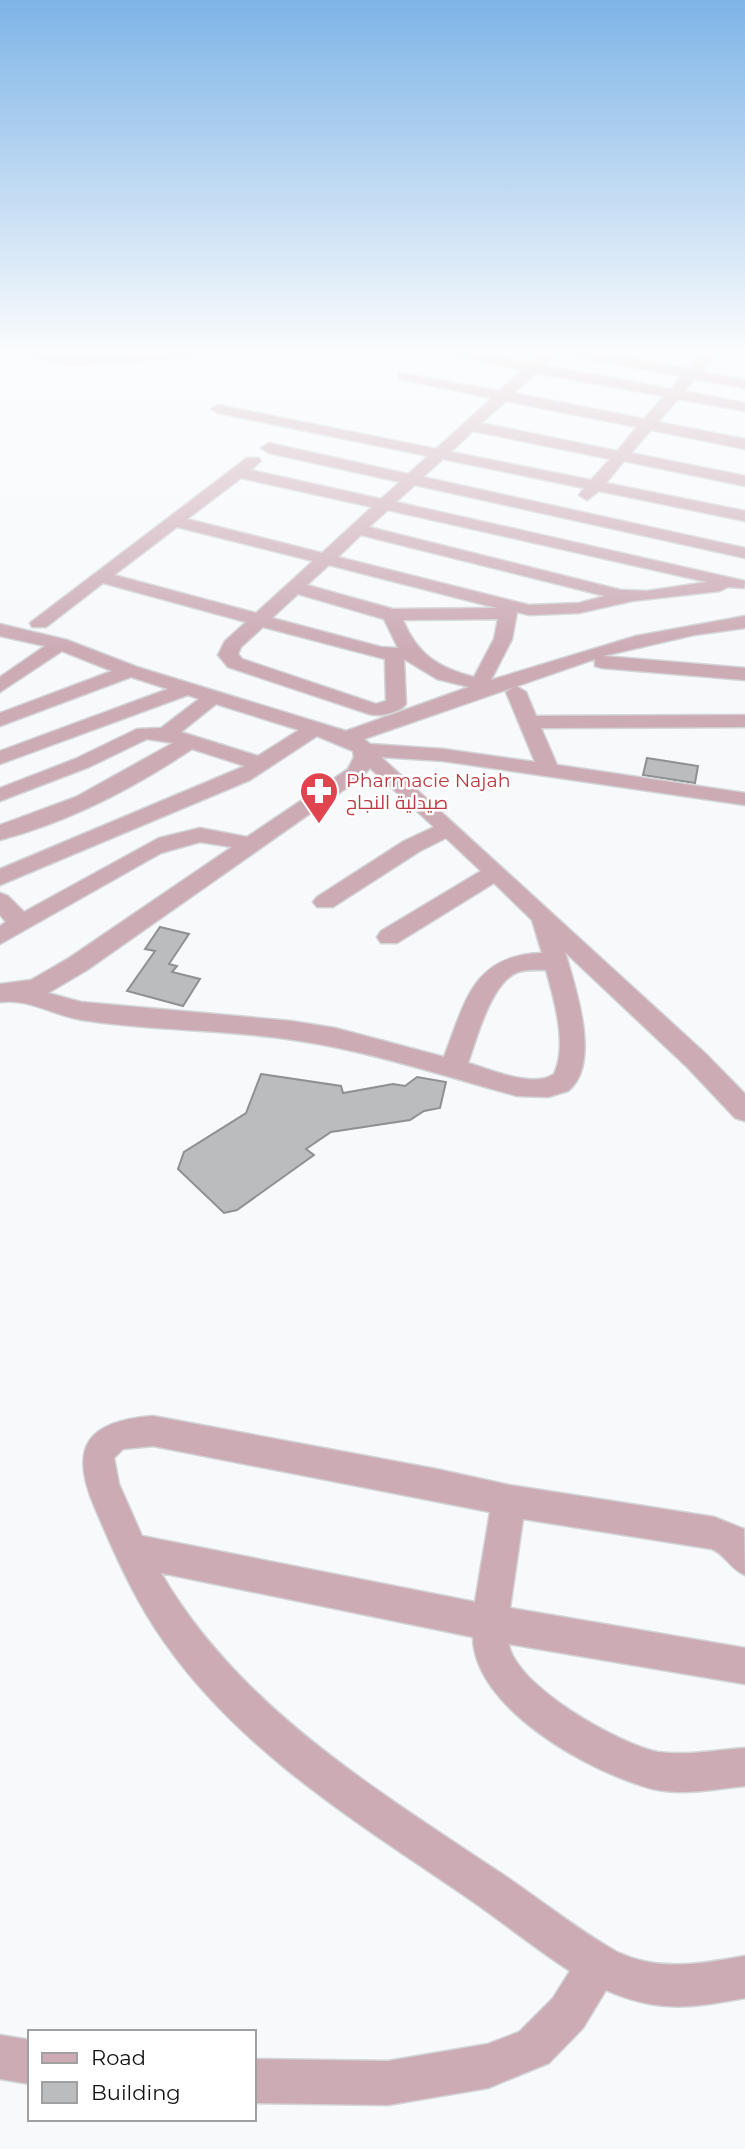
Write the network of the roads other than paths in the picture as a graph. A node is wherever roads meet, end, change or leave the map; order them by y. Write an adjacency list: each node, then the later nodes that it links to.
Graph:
1 (266, 450): 9 (street)
2 (279, 450): 10 (street)
3 (417, 450): 7 (street)
4 (445, 450): 7 (street)
5 (589, 450): 8 (street)
6 (627, 450): 8 (street)
7 (440, 455): 10 (street); 12 (street)
8 (621, 457): 11 (street); 12 (street)
9 (238, 472): 13 (street); 16 (street)
10 (412, 481): 13 (street); 14 (street)
11 (745, 481)
12 (595, 485): 14 (street); 15 (street)
13 (386, 506): 17 (street); 18 (street)
14 (570, 515): 18 (street); 19 (street)
15 (745, 516)
16 (173, 521): 20 (street); 22 (street)
17 (359, 530): 20 (street); 21 (street)
18 (548, 541): 21 (street); 23 (street)
19 (744, 550)
20 (330, 558): 24 (street); 26 (street)
21 (522, 570): 25 (street)
22 (99, 576): 28 (street); 30 (street)
23 (741, 583): 25 (street)
24 (296, 588): 27 (street); 28 (street)
25 (630, 596): 26 (street)
26 (509, 609): 27 (street); 34 (street)
27 (392, 615): 35 (street)
28 (260, 620): 36 (street); 36 (street)
29 (745, 622): 41 (street)
30 (39, 623)
31 (0, 630): 33 (street)
32 (745, 633): 37 (street)
33 (60, 644): 38 (street); 40 (street)
34 (498, 652): 41 (street); 41 (street)
35 (415, 654): 36 (street); 41 (street)
36 (394, 656)
37 (602, 662): 39 (street); 41 (street)
38 (130, 671): 42 (street); 44 (street)
39 (745, 674)
40 (0, 685)
41 (500, 686): 45 (street); 50 (street)
42 (186, 689): 43 (street); 51 (street)
43 (213, 697): 47 (street); 48 (street)
44 (0, 720)
45 (527, 722): 46 (street); 54 (street)
46 (745, 722)
47 (314, 728): 50 (street); 52 (street)
48 (166, 734): 49 (street); 57 (street)
49 (187, 743): 52 (street); 59 (street)
50 (360, 747): 54 (street); 60 (street); 62 (street)
51 (0, 758)
52 (261, 764): 64 (street)
53 (0, 768): 57 (street)
54 (548, 769): 56 (street)
55 (745, 779): 56 (street)
56 (683, 789): 58 (street)
57 (6, 792): 59 (street)
58 (745, 799)
59 (22, 825): 61 (street)
60 (446, 829): 63 (street); 66 (street)
61 (0, 833)
62 (248, 845): 68 (street); 72 (street)
63 (494, 873): 67 (street); 70 (street)
64 (0, 878)
65 (0, 901): 68 (street)
66 (325, 902)
67 (544, 920): 71 (street); 75 (street)
68 (21, 924): 69 (street)
69 (0, 936)
70 (388, 937)
71 (556, 961): 74 (street); 74 (street)
72 (26, 992): 73 (street); 74 (street)
73 (0, 993)
74 (453, 1068)
75 (745, 1111)
76 (509, 1501): 77 (street); 78 (street); 79 (street)
77 (130, 1550): 79 (street); 82 (street)
78 (745, 1558)
79 (492, 1623): 80 (street); 81 (street)
80 (745, 1666)
81 (745, 1767)
82 (598, 1965): 83 (street); 86 (street)
83 (745, 1977)
84 (0, 2057): 85 (street)
85 (28, 2062)
86 (256, 2081)

